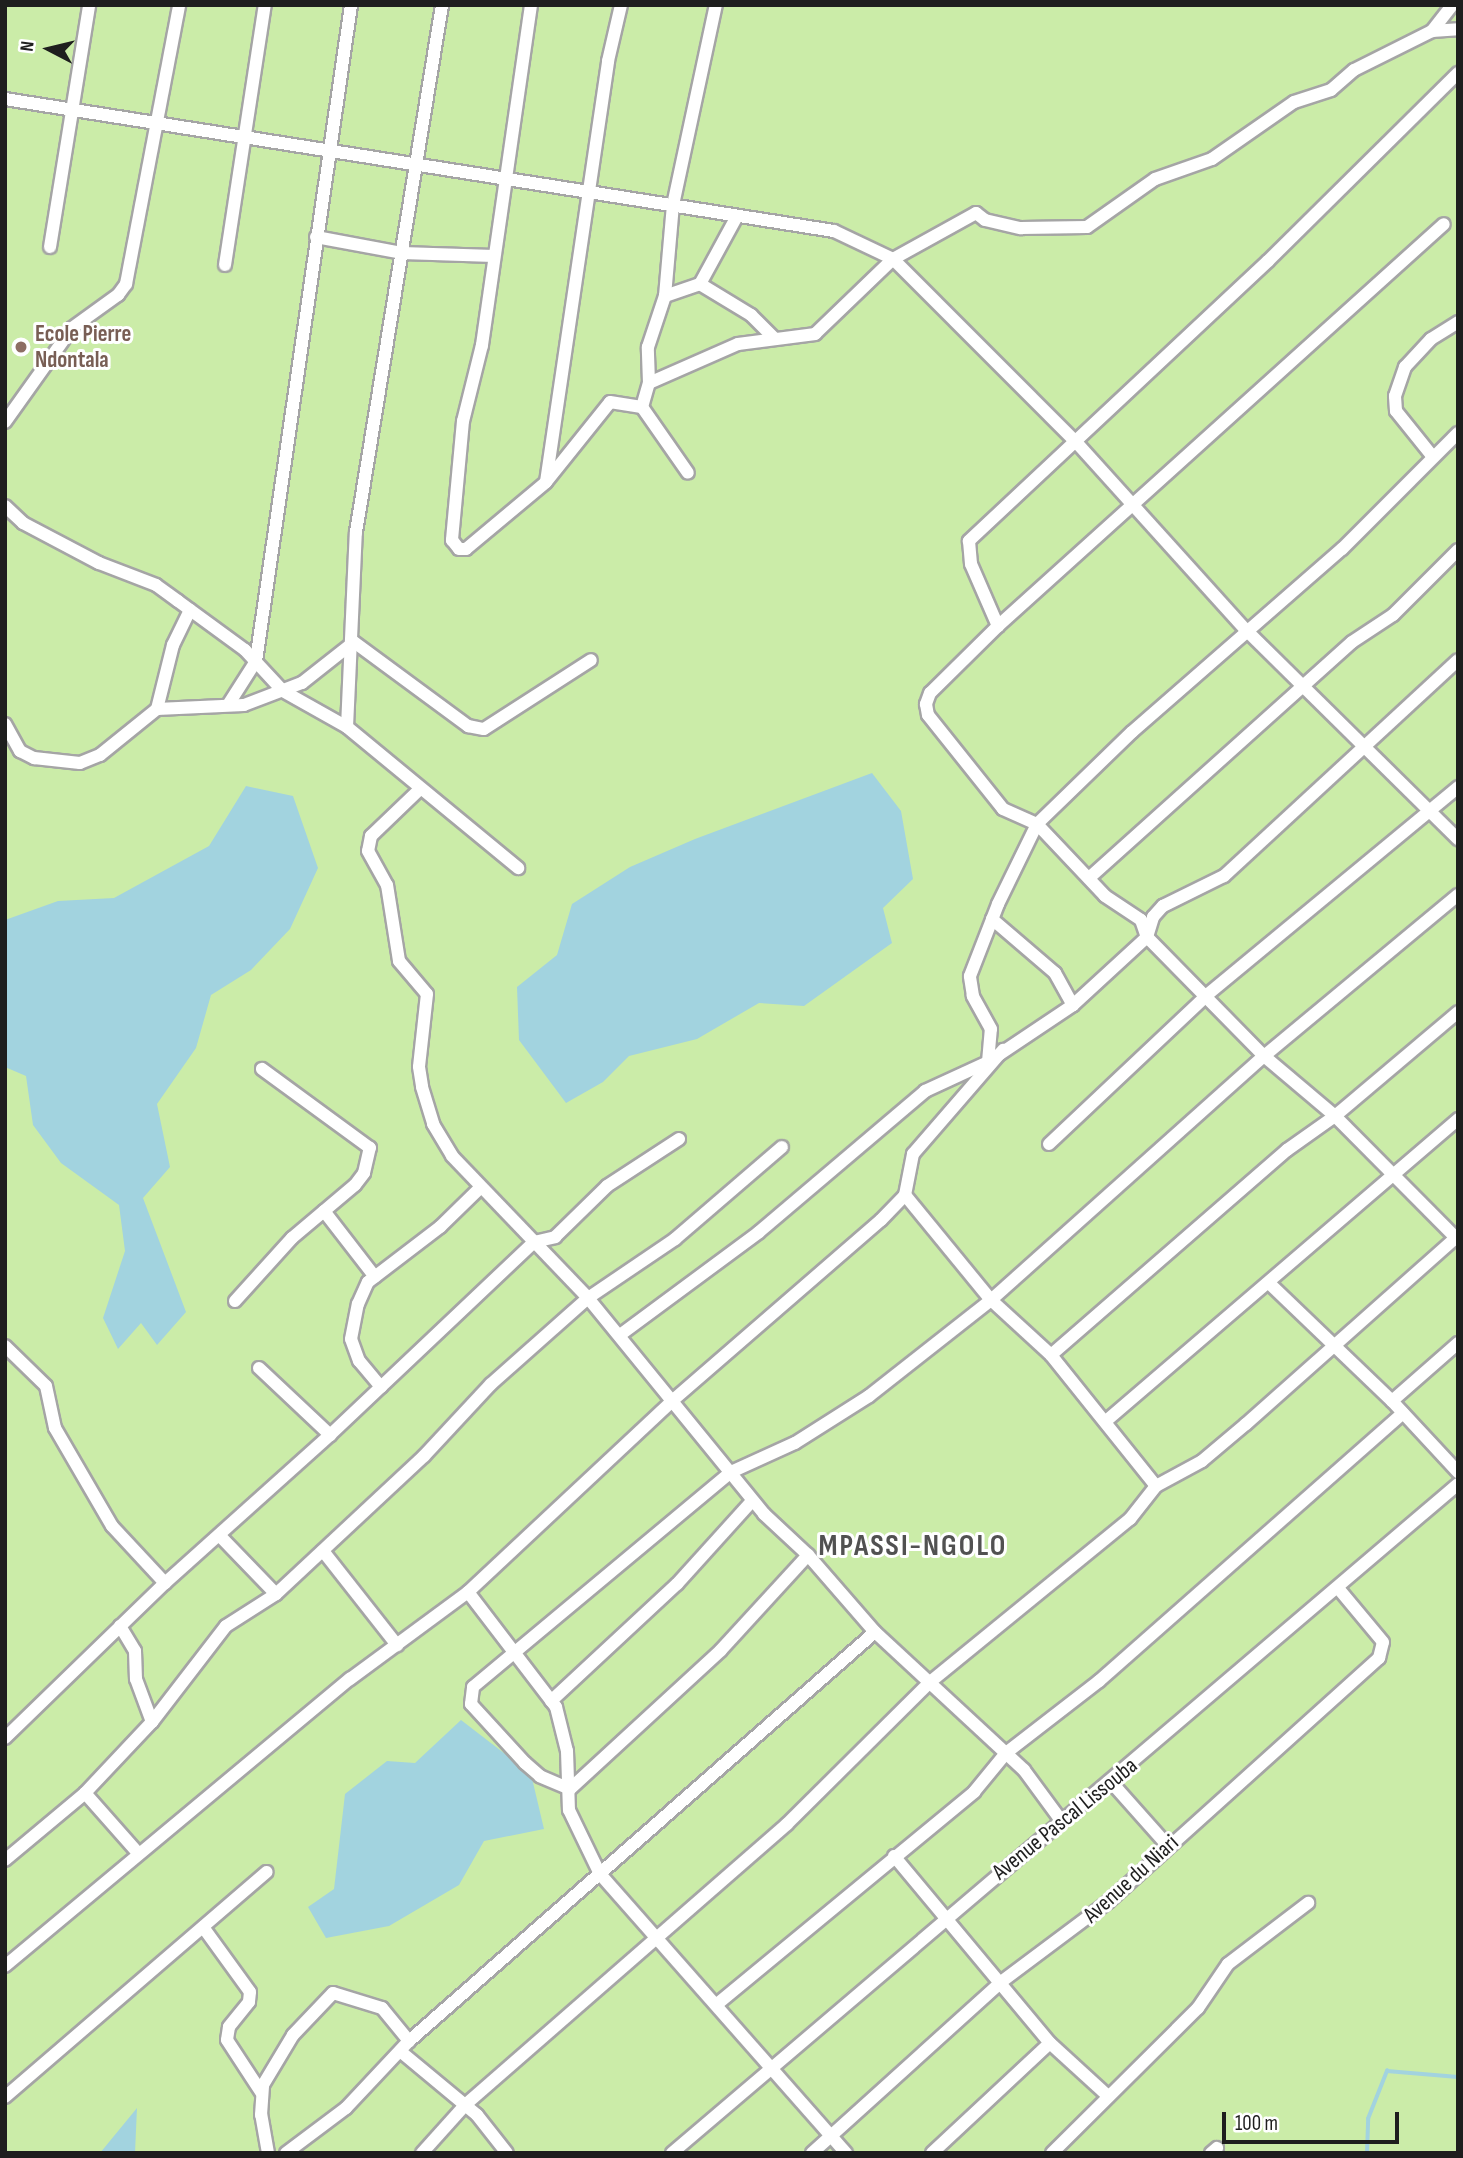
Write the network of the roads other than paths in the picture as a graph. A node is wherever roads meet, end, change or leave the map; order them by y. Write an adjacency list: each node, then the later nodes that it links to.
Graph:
1 (89, 5): 14 (street)
2 (179, 5): 15 (street)
3 (265, 5): 16 (street)
4 (351, 5): 17 (street)
5 (442, 5): 18 (street)
6 (531, 5): 19 (street)
7 (621, 5): 20 (street)
8 (716, 5): 21 (street)
9 (1455, 7): 11 (street)
10 (1458, 29): 11 (street)
11 (1432, 31): 28 (street)
12 (1458, 74): 38 (street)
13 (5, 99): 14 (street)
14 (70, 110): 15 (street); 25 (street)
15 (156, 122): 16 (street); 36 (street)
16 (245, 134): 17 (street); 29 (street)
17 (330, 149): 18 (street); 24 (street)
18 (418, 163): 19 (street); 26 (street)
19 (505, 177): 20 (street); 27 (street)
20 (590, 193): 21 (street); 41 (street)
21 (673, 205): 22 (street); 31 (street)
22 (737, 216): 28 (street); 30 (street)
23 (1444, 224): 42 (street)
24 (316, 237): 26 (street); 51 (street)
25 (50, 247)
26 (402, 253): 27 (street); 48 (street)
27 (494, 256): 41 (street)
28 (893, 259): 33 (street); 38 (street)
29 (225, 265)
30 (700, 284): 31 (street); 33 (street)
31 (665, 296): 34 (street)
32 (1458, 322): 39 (street)
33 (775, 338): 34 (street)
34 (649, 383): 35 (street)
35 (642, 407): 40 (street); 41 (street)
36 (5, 422)
37 (1458, 433): 39 (street)
38 (1076, 442): 42 (street); 46 (street)
39 (1433, 457): 47 (street)
40 (688, 473)
41 (546, 482)
42 (1131, 502): 46 (street); 47 (street)
43 (5, 506): 45 (street)
44 (1458, 550): 52 (street)
45 (190, 610): 51 (street); 55 (street)
46 (998, 626): 62 (street)
47 (1246, 630): 52 (street); 62 (street)
48 (354, 642): 49 (street); 53 (street); 57 (street)
49 (591, 660)
50 (1458, 660): 58 (street)
51 (256, 661): 53 (street); 54 (street)
52 (1303, 685): 58 (street); 65 (street)
53 (283, 691): 54 (street); 57 (street)
54 (228, 705): 55 (street)
55 (157, 709): 56 (street)
56 (6, 723)
57 (347, 727): 60 (street)
58 (1363, 747): 61 (street); 68 (street)
59 (1458, 787): 61 (street)
60 (420, 789): 64 (street); 82 (street)
61 (1429, 812): 63 (street); 69 (street)
62 (1037, 824): 65 (street); 67 (street)
63 (1458, 839)
64 (518, 869)
65 (1089, 878): 68 (street)
66 (1458, 895): 73 (street)
67 (992, 919): 70 (street); 74 (street)
68 (1147, 937): 69 (street); 70 (street)
69 (1208, 994): 73 (street); 79 (street)
70 (1073, 1005): 72 (street)
71 (1458, 1012): 76 (street)
72 (1003, 1050): 74 (street); 83 (street)
73 (1264, 1056): 76 (street); 90 (street)
74 (988, 1062): 92 (street)
75 (262, 1069): 84 (street)
76 (1335, 1116): 81 (street); 96 (street)
77 (1458, 1119): 81 (street)
78 (679, 1139): 86 (street)
79 (1049, 1144)
80 (782, 1147): 89 (street)
81 (1392, 1175): 85 (street); 88 (street)
82 (481, 1188): 86 (street); 87 (street)
83 (905, 1195): 90 (street); 99 (street)
84 (324, 1211): 87 (street); 91 (street)
85 (1456, 1237): 93 (street)
86 (534, 1242): 89 (street); 98 (street)
87 (375, 1277): 98 (street)
88 (1270, 1284): 93 (street); 102 (street)
89 (588, 1298): 92 (street); 110 (street)
90 (991, 1300): 96 (street); 104 (street)
91 (235, 1301)
92 (620, 1335): 99 (street)
93 (1334, 1343): 100 (street); 107 (street)
94 (1458, 1343): 100 (street)
95 (5, 1346): 112 (street)
96 (1051, 1355): 102 (street)
97 (260, 1368): 103 (street)
98 (381, 1387): 103 (street)
99 (672, 1401): 104 (street); 114 (street)
100 (1392, 1401): 101 (street)
101 (1403, 1412): 105 (street); 124 (street)
102 (1106, 1421): 107 (street)
103 (330, 1435): 109 (street)
104 (731, 1472): 108 (street); 119 (street)
105 (1458, 1472)
106 (1458, 1484): 113 (street, Avenue Pascal Lissouba)
107 (1156, 1486): 120 (street)
108 (752, 1501): 111 (street); 121 (street)
109 (219, 1535): 112 (street); 115 (street)
110 (323, 1551): 115 (street); 118 (street)
111 (808, 1555): 117 (street); 126 (street)
112 (165, 1583): 116 (street)
113 (1338, 1588): 125 (street, Avenue Pascal Lissouba); 129 (street, Avenue du Niari)
114 (468, 1592): 118 (street); 119 (street)
115 (276, 1594): 122 (street)
116 (120, 1626): 122 (street); 123 (street)
117 (875, 1632): 120 (street); 134 (street)
118 (397, 1644): 130 (street)
119 (518, 1652): 121 (street); 126 (street)
120 (930, 1682): 124 (street); 138 (street)
121 (551, 1701): 126 (street)
122 (152, 1723): 127 (street)
123 (5, 1738)
124 (1006, 1753): 128 (street); 131 (street)
125 (1112, 1783): 128 (street, Avenue Pascal Lissouba); 129 (street)
126 (570, 1789): 134 (street)
127 (85, 1793): 130 (street); 132 (street)
128 (1060, 1819): 136 (street, Avenue Pascal Lissouba)
129 (1168, 1846): 140 (street, Avenue du Niari)
130 (138, 1853): 139 (street)
131 (894, 1856): 136 (street); 141 (street)
132 (5, 1860)
133 (267, 1872): 137 (street)
134 (600, 1874): 138 (street); 143 (street)
135 (1308, 1903): 147 (street)
136 (946, 1917): 140 (street); 144 (street, Avenue Pascal Lissouba)
137 (203, 1927): 145 (street); 146 (street)
138 (655, 1940): 141 (street); 148 (street)
139 (5, 1965)
140 (1002, 1982): 142 (street); 149 (street, Avenue du Niari)
141 (716, 2005): 144 (street)
142 (1050, 2043): 147 (street); 157 (street)
143 (404, 2046): 145 (street); 148 (street); 151 (street)
144 (768, 2067): 149 (street); 154 (street, Avenue Pascal Lissouba)
145 (261, 2092): 150 (street)
146 (6, 2094)
147 (1108, 2096): 158 (street)
148 (465, 2105): 152 (street); 153 (street)
149 (829, 2137): 155 (street, Avenue du Niari); 156 (street)
150 (268, 2153)
151 (286, 2153)
152 (422, 2153)
153 (507, 2153)
154 (672, 2153)
155 (812, 2153)
156 (846, 2153)
157 (932, 2153)
158 (1052, 2153)

